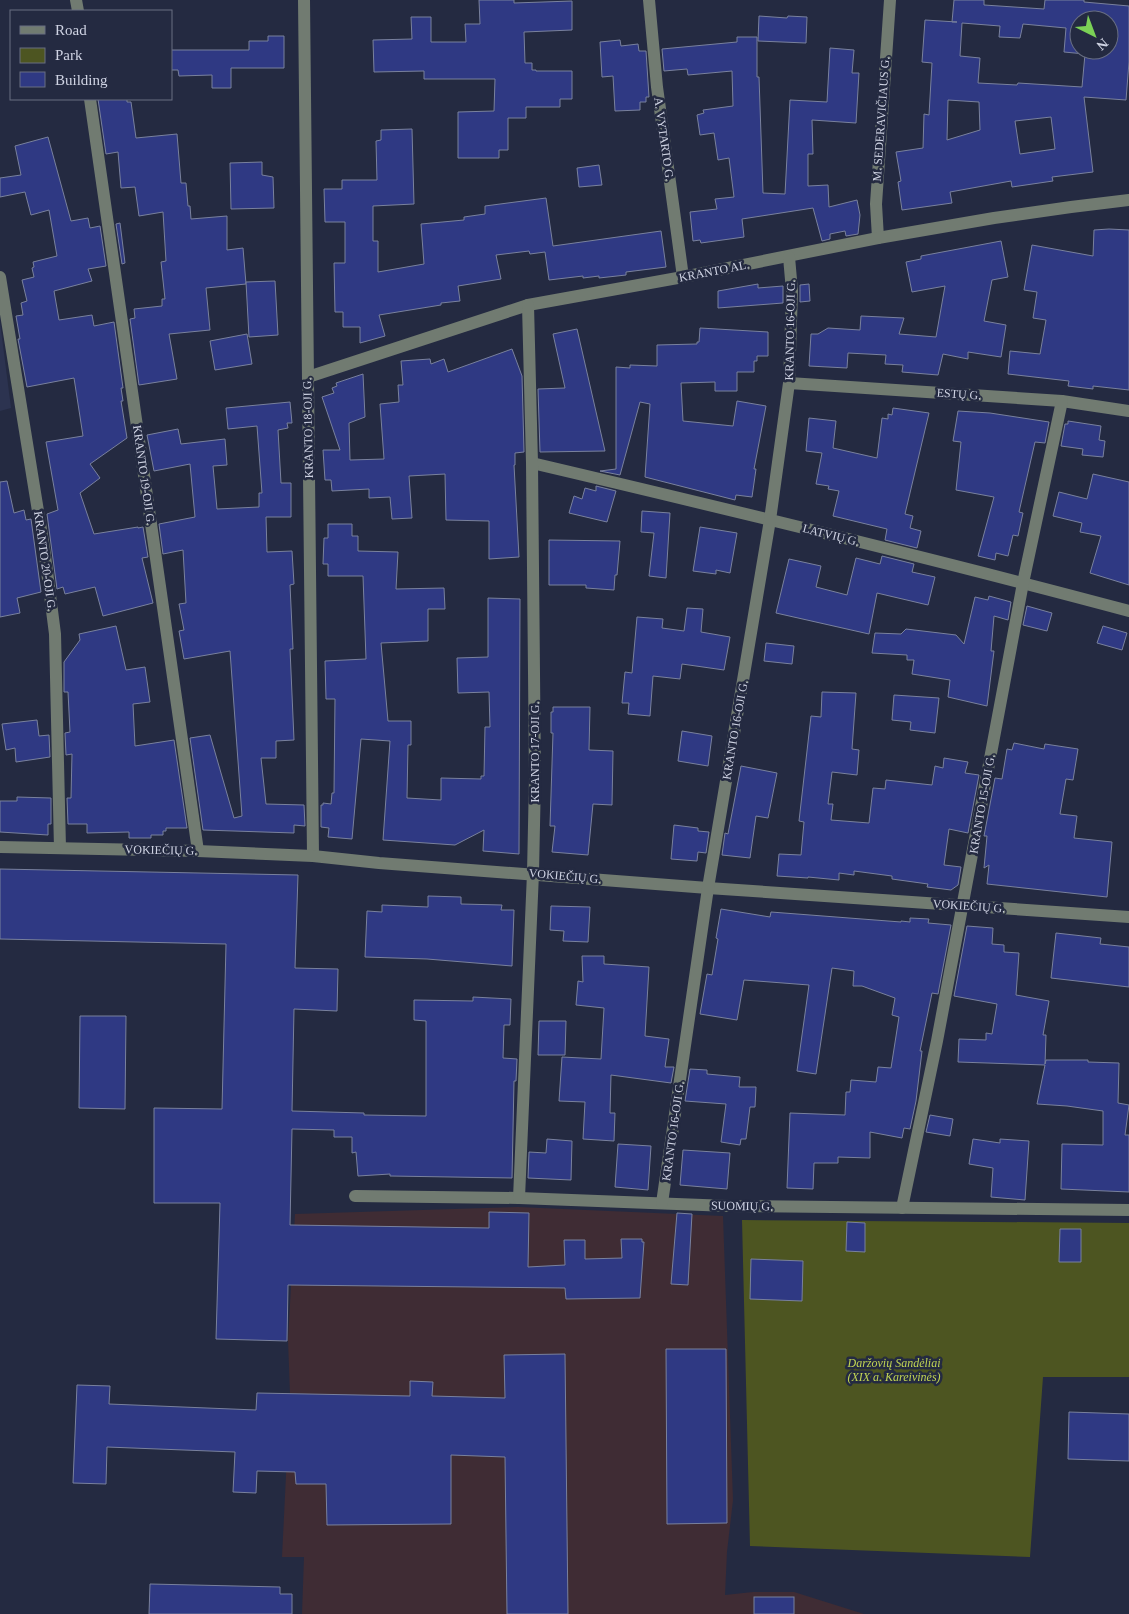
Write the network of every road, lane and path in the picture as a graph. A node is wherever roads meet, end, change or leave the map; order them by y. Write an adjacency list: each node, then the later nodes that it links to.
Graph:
1 (304, 0): 11 (street, KRANTO 18-OJI G.)
2 (650, 0): 9 (street, A. VYTARTO G.)
3 (890, 0): 6 (street, M. SEDERAVIČIAUS G.)
4 (90, 100): 21 (street, KRANTO 19-OJI G.)
5 (1129, 200): 6 (street, KRANTO AL.)
6 (878, 238): 7 (street, KRANTO AL.)
7 (789, 257): 9 (street, KRANTO AL.); 12 (street, KRANTO 16-OJI G.)
8 (0, 277): 20 (street, KRANTO 20-OJI G.)
9 (683, 278): 10 (street, KRANTO AL.)
10 (528, 305): 11 (street, KRANTO AL.); 15 (street, KRANTO 17-OJI G.)
11 (308, 377): 22 (street, KRANTO 18-OJI G.)
12 (789, 383): 13 (street, ESTŲ G.); 16 (street, KRANTO 16-OJI G.)
13 (1062, 400): 14 (street, ESTŲ G.); 17 (street, KRANTO 15-OJI G.)
14 (1129, 411)
15 (532, 463): 16 (street, LATVIŲ G.); 23 (street, KRANTO 17-OJI G.)
16 (770, 520): 17 (street, LATVIŲ G.); 24 (street, KRANTO 16-OJI G.)
17 (1022, 583): 18 (street, LATVIŲ G.); 25 (street, KRANTO 15-OJI G.)
18 (1129, 612)
19 (0, 847): 20 (street, VOKIEČIŲ G.)
20 (60, 848): 21 (street, VOKIEČIŲ G.)
21 (198, 851): 22 (street, VOKIEČIŲ G.)
22 (314, 856): 23 (street, VOKIEČIŲ G.)
23 (533, 873): 24 (street, VOKIEČIŲ G.); 28 (street, KRANTO 17-OJI G.)
24 (708, 888): 25 (street, VOKIEČIŲ G.); 29 (street, KRANTO 16-OJI G.)
25 (963, 906): 26 (street, VOKIEČIŲ G.); 30 (street, KRANTO 15-OJI G.)
26 (1129, 917)
27 (355, 1196): 28 (street, SUOMIŲ G.)
28 (519, 1198): 29 (street, SUOMIŲ G.)
29 (662, 1203): 30 (street, SUOMIŲ G.)
30 (902, 1208): 31 (street, SUOMIŲ G.)
31 (1129, 1210)

